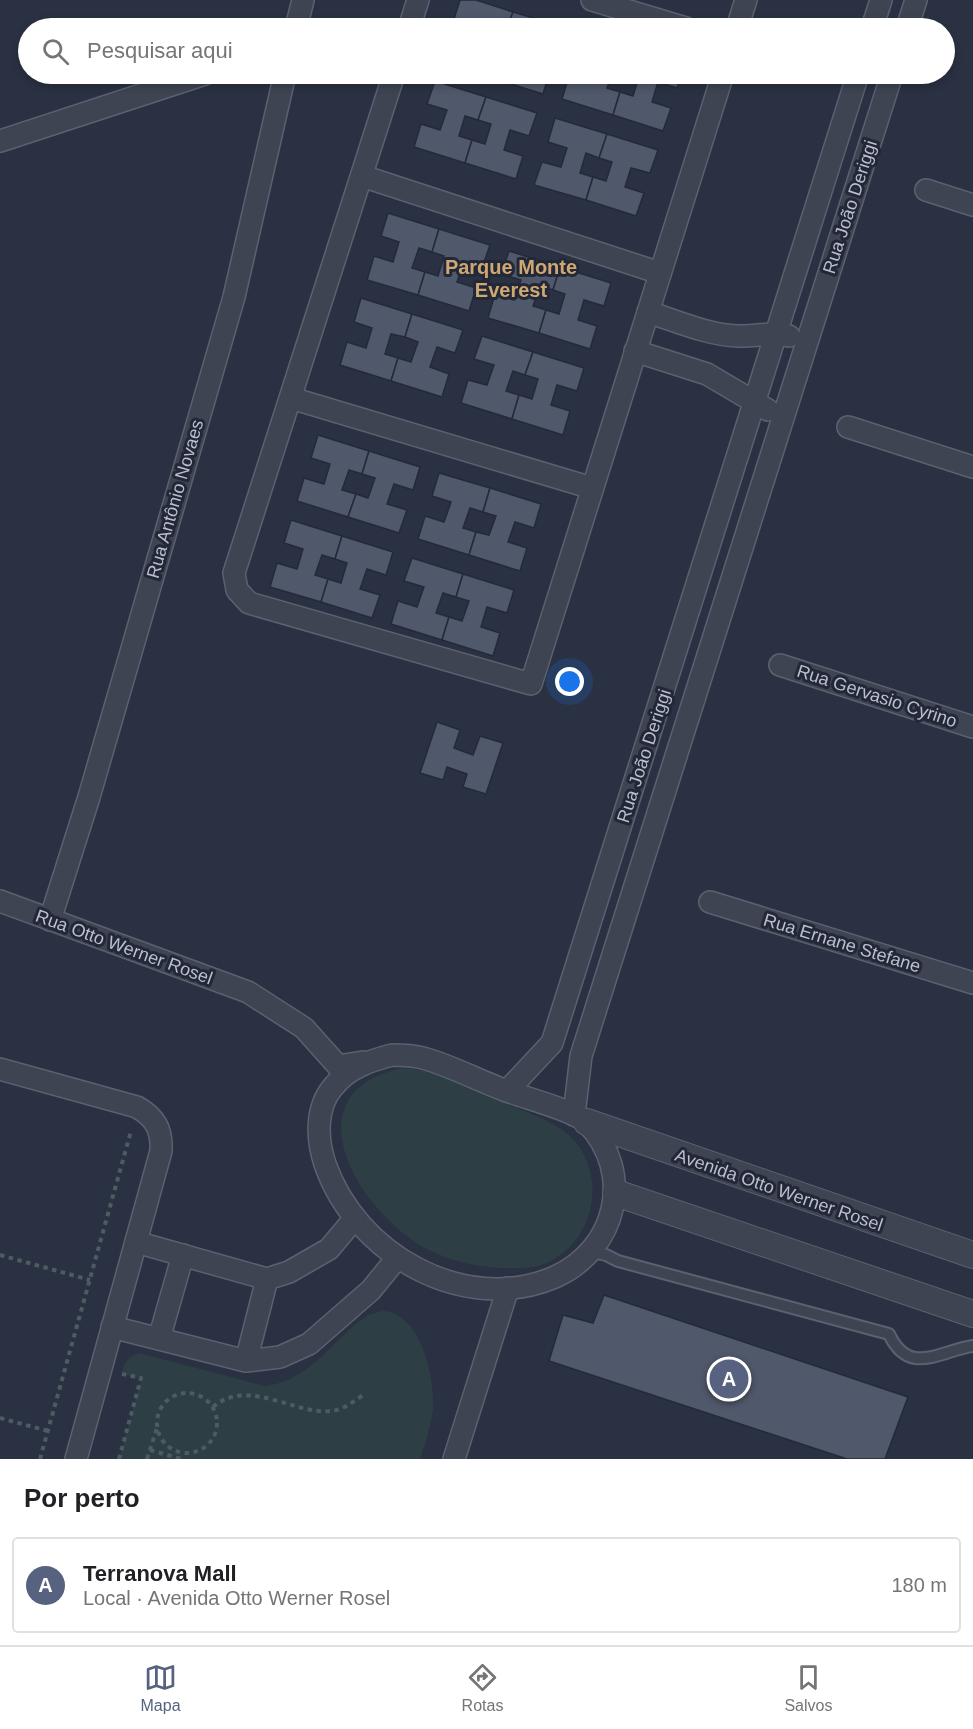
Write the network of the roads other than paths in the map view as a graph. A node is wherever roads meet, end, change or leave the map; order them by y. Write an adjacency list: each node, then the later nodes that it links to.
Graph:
1 (303, 0): 7 (street)
2 (418, 0): 8 (street)
3 (592, 0): 9 (street)
4 (746, 0): 10 (street)
5 (881, 0): 11 (street)
6 (916, 0): 12 (street)
7 (298, 18)
8 (412, 18)
9 (652, 18)
10 (740, 18)
11 (875, 18)
12 (910, 18)
13 (174, 84): 19 (street)
14 (283, 84): 38 (street, Rua Antônio Novaes)
15 (391, 84): 20 (street)
16 (720, 84): 23 (street)
17 (855, 84): 25 (street, Rua João Deriggi)
18 (889, 84): 26 (street, Rua João Deriggi)
19 (0, 141)
20 (362, 176): 23 (street); 28 (street)
21 (926, 190): 22 (street)
22 (973, 205)
23 (660, 273): 24 (street)
24 (648, 312): 25 (street); 27 (street)
25 (778, 333): 26 (street); 29 (street, Rua João Deriggi)
26 (807, 341): 30 (street, Rua João Deriggi)
27 (635, 351): 29 (street); 33 (street)
28 (291, 398): 33 (street); 33 (street)
29 (756, 405): 30 (street); 44 (street, Rua João Deriggi)
30 (782, 416): 45 (street, Rua João Deriggi)
31 (848, 427): 32 (street)
32 (973, 466)
33 (592, 488)
34 (780, 665): 35 (street, Rua Gervasio Cyrino)
35 (973, 727)
36 (0, 901): 38 (street, Rua Otto Werner Rosel)
37 (710, 902): 39 (street, Rua Ernane Stefane)
38 (50, 920): 40 (street, Rua Otto Werner Rosel)
39 (973, 983)
40 (248, 992): 41 (street, Rua Otto Werner Rosel); 43 (street, Rua Otto Werner Rosel)
41 (375, 1060): 43 (street, Avenida Otto Werner Rosel); 44 (street, Avenida Otto Werner Rosel)
42 (0, 1069): 48 (street)
43 (332, 1088): 47 (street, Avenida Otto Werner Rosel)
44 (507, 1091): 45 (street, Avenida Otto Werner Rosel)
45 (580, 1119): 46 (street, Avenida Otto Werner Rosel); 51 (street, Avenida Otto Werner Rosel)
46 (616, 1193): 49 (street, Avenida Otto Werner Rosel); 55 (street)
47 (355, 1218): 52 (street, Avenida Otto Werner Rosel); 53 (street)
48 (136, 1242): 50 (street); 56 (street)
49 (592, 1252): 54 (street, Avenida Otto Werner Rosel); 58 (lane)
50 (183, 1255): 53 (street); 57 (street)
51 (973, 1255)
52 (397, 1258): 54 (street, Avenida Otto Werner Rosel); 59 (street)
53 (267, 1279): 59 (street)
54 (508, 1288): 61 (street)
55 (973, 1314)
56 (112, 1327): 57 (street); 60 (street)
57 (159, 1338): 59 (street)
58 (973, 1346)
59 (246, 1360)
60 (76, 1459)
61 (454, 1459)

